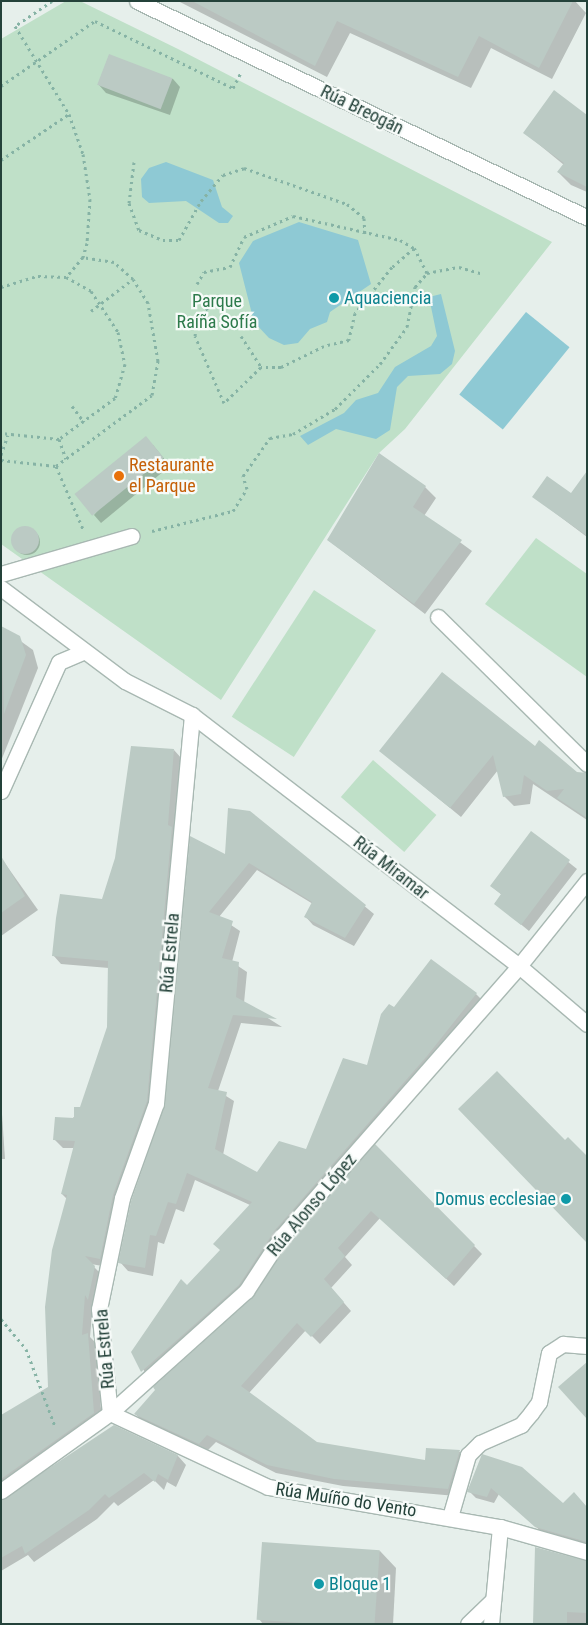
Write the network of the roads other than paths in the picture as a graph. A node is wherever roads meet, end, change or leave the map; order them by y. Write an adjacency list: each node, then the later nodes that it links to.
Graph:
1 (137, 1): 2 (street, Rúa Breogán)
2 (587, 218)
3 (132, 536): 4 (street)
4 (1, 574)
5 (1, 588): 7 (street)
6 (438, 616): 9 (street)
7 (83, 652): 8 (street); 10 (street)
8 (192, 715): 12 (street, Rúa Miramar); 15 (street, Rúa Estrela)
9 (587, 764)
10 (1, 791)
11 (587, 881): 12 (street, Rúa Alonso López)
12 (519, 966): 13 (street, Rúa Miramar); 15 (street, Rúa Alonso López)
13 (587, 1024)
14 (587, 1346): 17 (street)
15 (110, 1413): 16 (street, Rúa Alonso López); 17 (street, Rúa Muíño do Vento)
16 (1, 1491)
17 (450, 1517): 18 (street, Rúa Muíño do Vento)
18 (500, 1527): 19 (street, Rúa Muíño do Vento); 20 (street)
19 (587, 1552)
20 (493, 1600): 21 (street); 22 (street)
21 (468, 1624)
22 (491, 1624)

